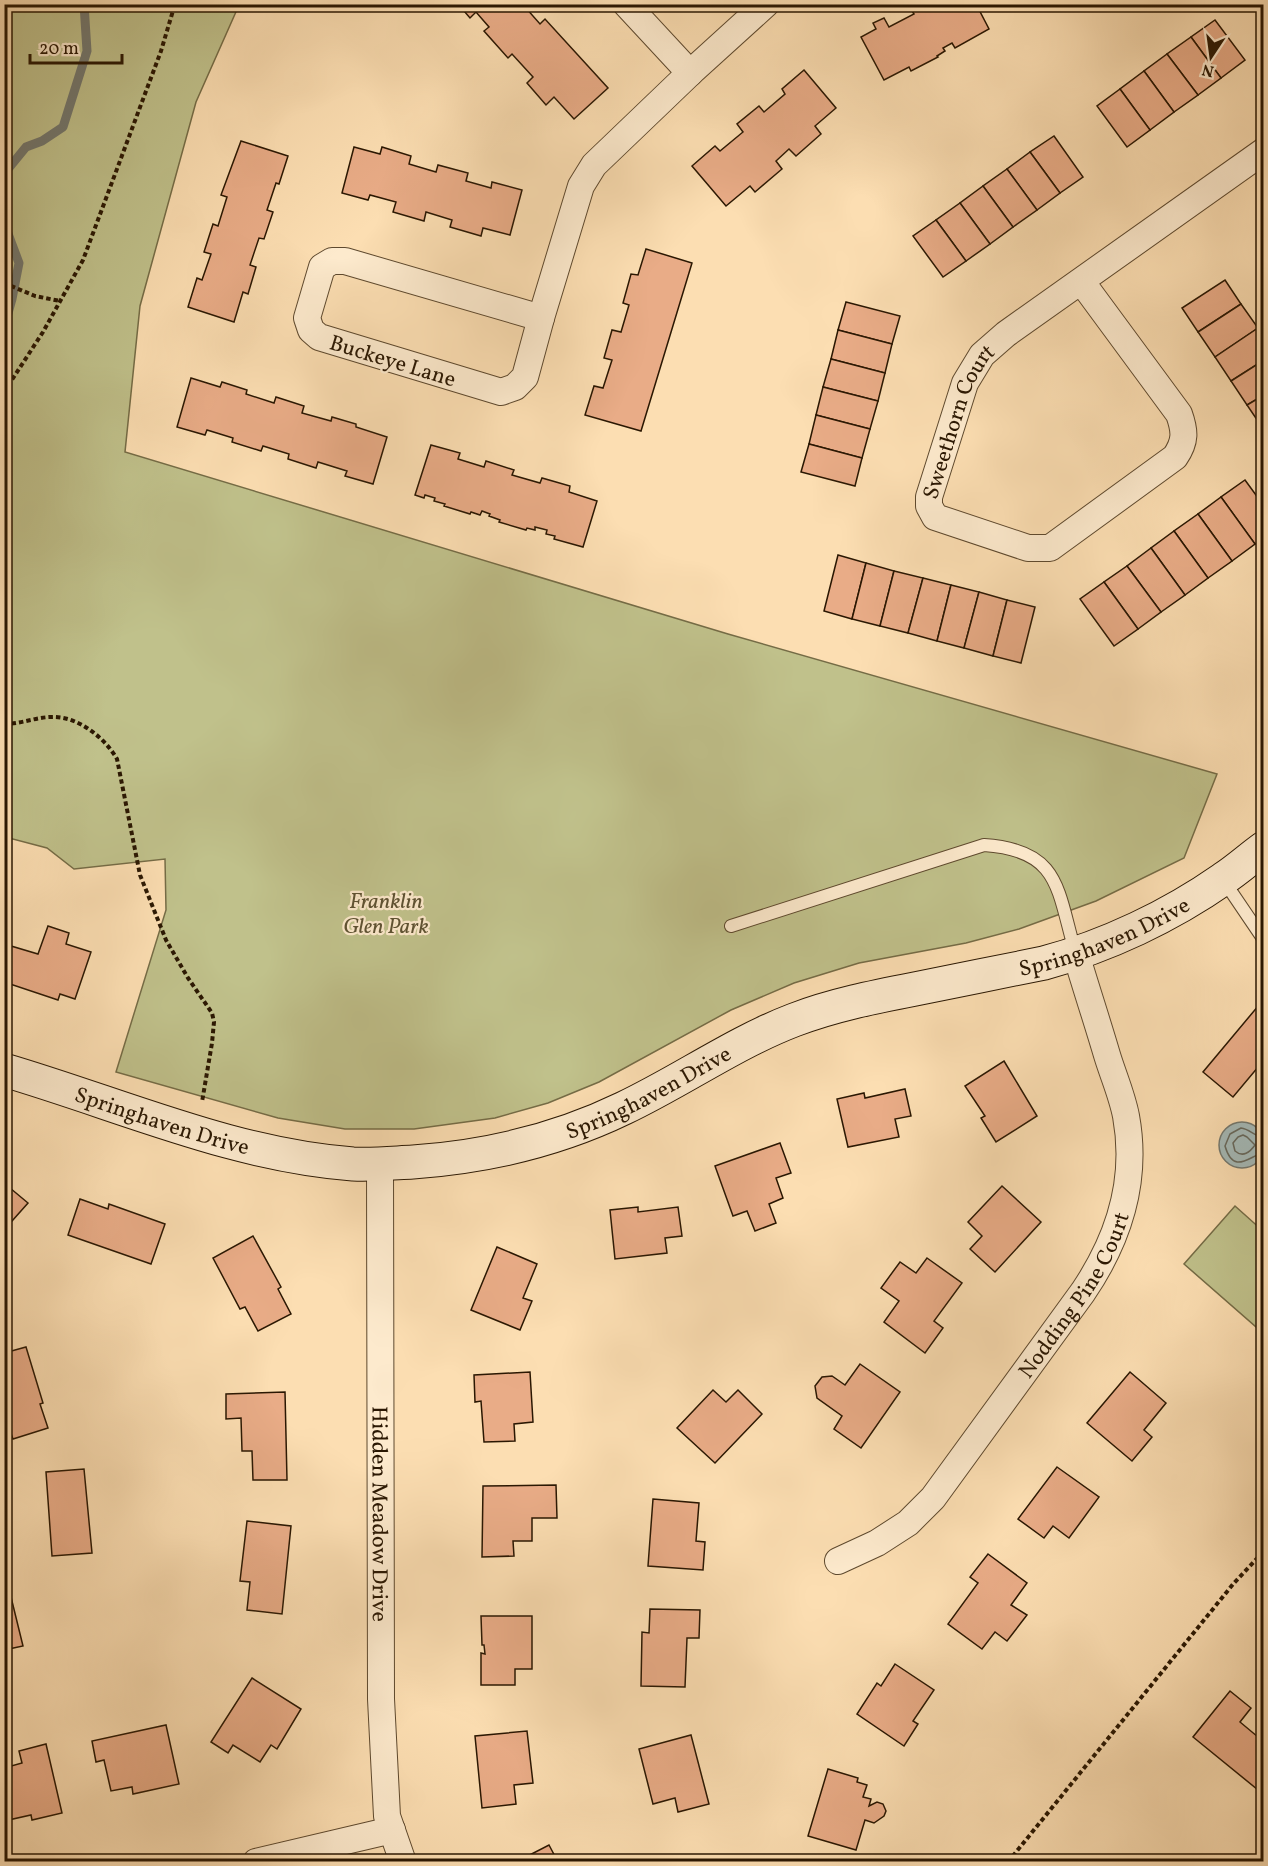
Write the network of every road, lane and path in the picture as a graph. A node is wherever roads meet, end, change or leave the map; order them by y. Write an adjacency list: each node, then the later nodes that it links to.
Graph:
1 (175, 4): 8 (path)
2 (626, 4): 4 (street)
3 (766, 4): 4 (street, Buckeye Lane)
4 (690, 73): 9 (street, Buckeye Lane)
5 (1263, 151): 6 (street, Sweethorn Court)
6 (1081, 281): 6 (street, Sweethorn Court)
7 (4, 283): 8 (path)
8 (60, 301): 10 (path)
9 (541, 318): 9 (street, Buckeye Lane)
10 (4, 392)
11 (4, 724): 18 (path)
12 (1263, 848): 13 (street, Springhaven Drive)
13 (1223, 879): 15 (lane); 16 (street, Springhaven Drive)
14 (731, 926): 16 (lane)
15 (1263, 940)
16 (1076, 954): 19 (street, Springhaven Drive); 21 (street, Nodding Pine Court)
17 (4, 1070): 18 (street, Springhaven Drive)
18 (194, 1131): 19 (street, Springhaven Drive)
19 (380, 1164): 22 (street, Hidden Meadow Drive)
20 (1263, 1551): 25 (path)
21 (838, 1561)
22 (392, 1830): 23 (street); 24 (street, Hidden Meadow Drive)
23 (256, 1862)
24 (403, 1862)
25 (1008, 1862)

